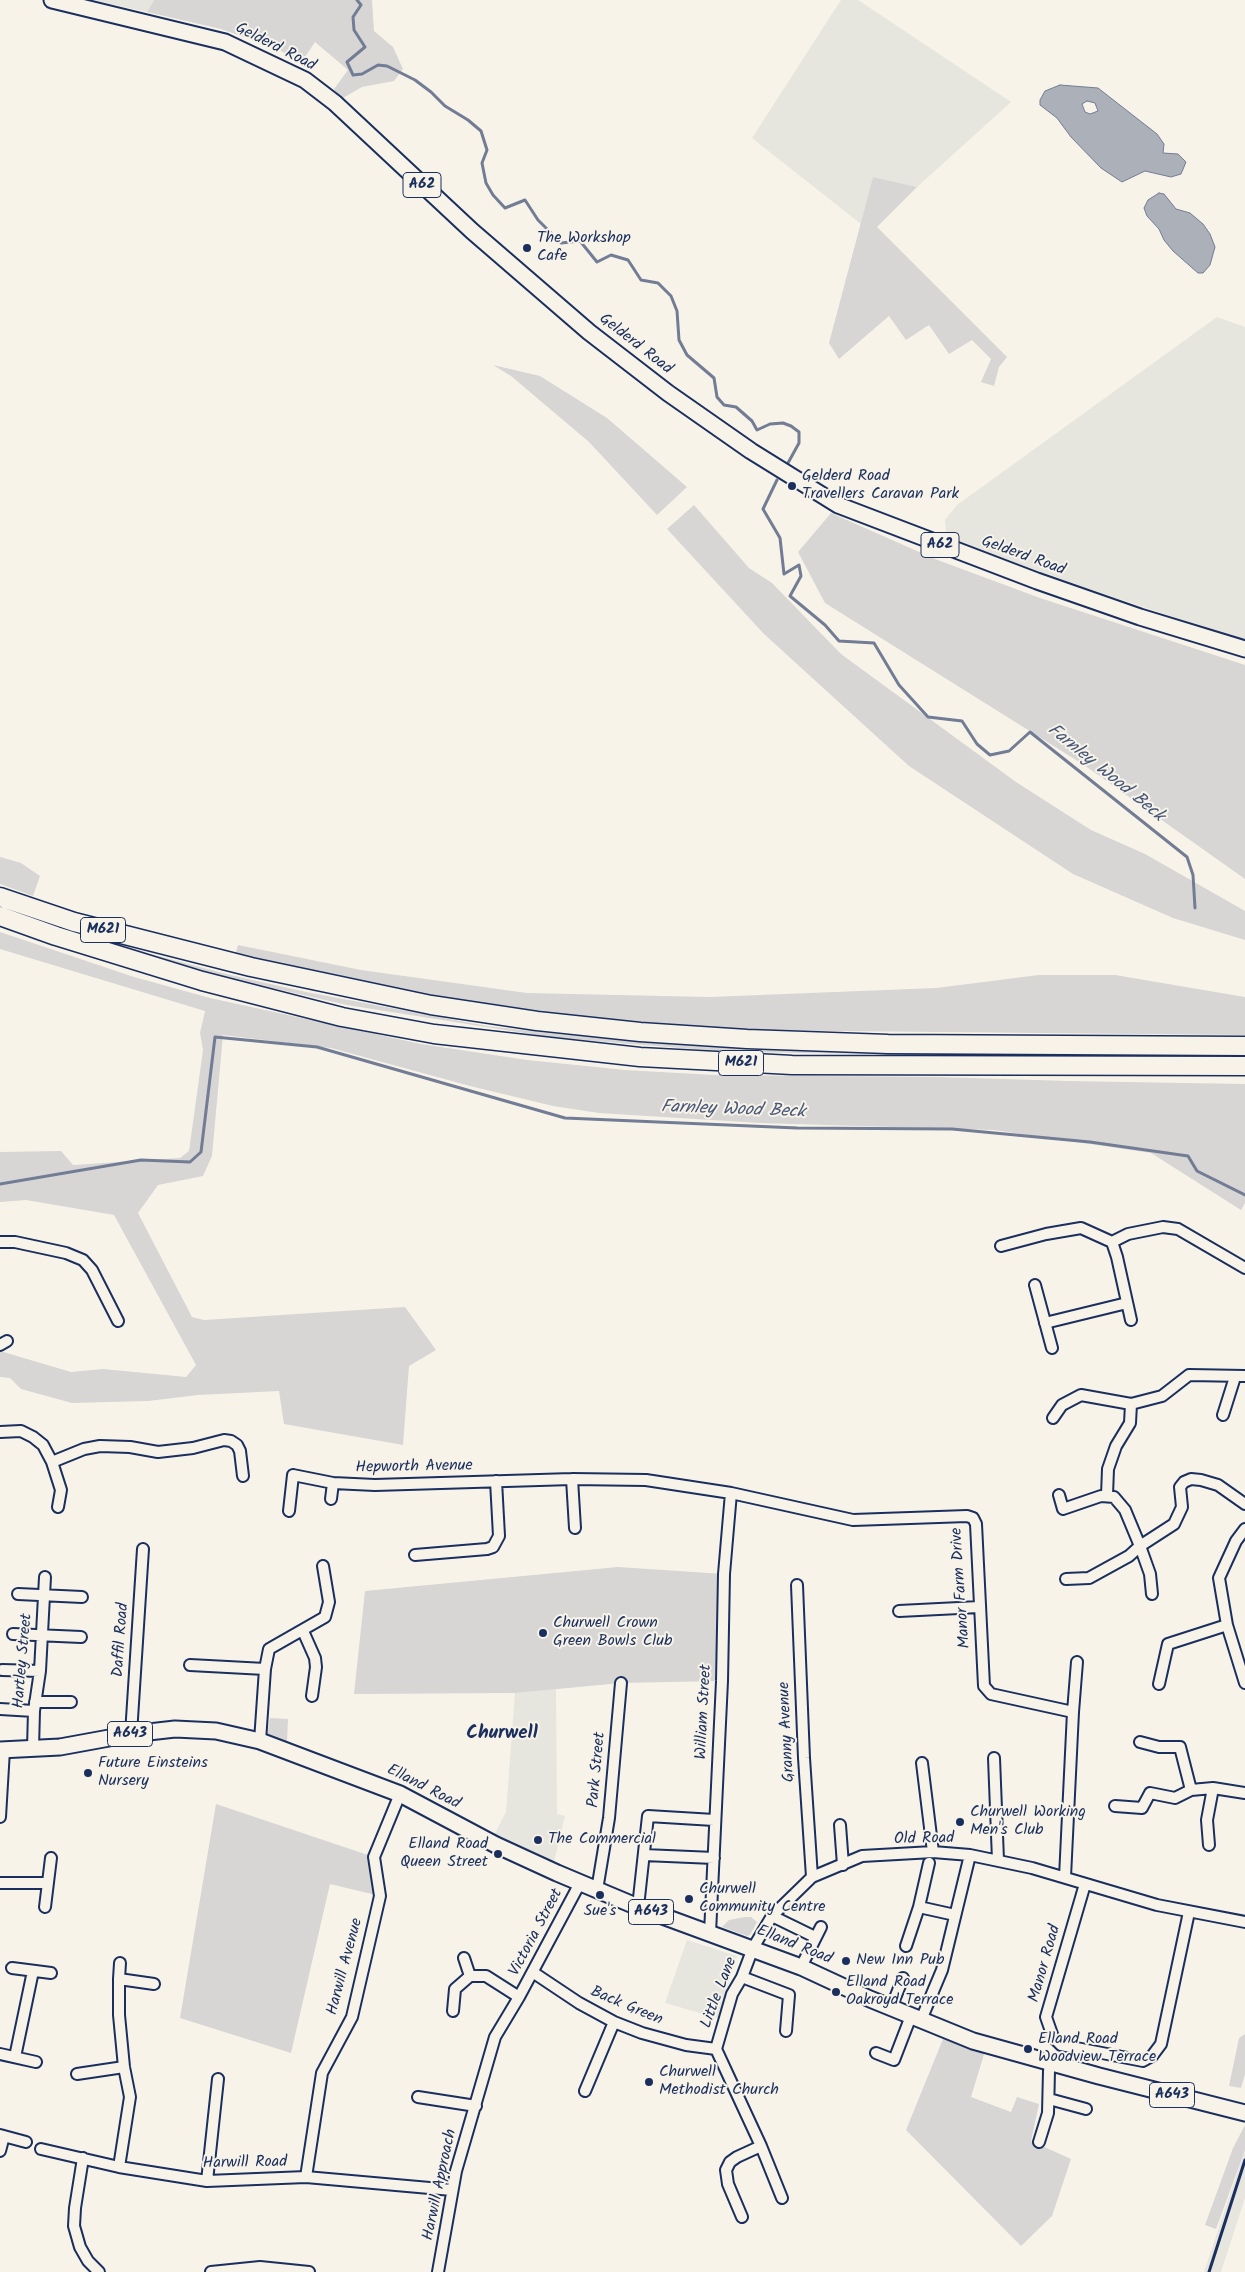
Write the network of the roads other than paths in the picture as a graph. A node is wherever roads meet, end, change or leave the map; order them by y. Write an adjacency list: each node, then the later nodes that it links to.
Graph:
1 (52, 0): 2 (main road, Gelderd Road / A62)
2 (1245, 649)
3 (0, 897): 5 (highway, M621)
4 (0, 916): 6 (highway, M621)
5 (1245, 1046)
6 (1245, 1066)
7 (0, 1242): 14 (street)
8 (1112, 1242): 9 (street); 10 (street); 12 (street)
9 (1001, 1246)
10 (1245, 1268)
11 (1035, 1285): 15 (street)
12 (1127, 1303): 13 (street); 15 (street)
13 (1131, 1320)
14 (118, 1321)
15 (1046, 1323): 16 (street)
16 (1052, 1348)
17 (1240, 1377): 18 (street); 19 (street)
18 (1131, 1404): 20 (street); 28 (street)
19 (1223, 1416)
20 (1054, 1418)
21 (0, 1432): 22 (street)
22 (52, 1462): 23 (street); 32 (street)
23 (243, 1476)
24 (572, 1479): 25 (street, Hepworth Avenue); 27 (street, Hepworth Avenue); 34 (street)
25 (496, 1481): 26 (street, Hepworth Avenue); 38 (street)
26 (333, 1483): 30 (street); 33 (street, Hepworth Avenue)
27 (731, 1493): 47 (street, Manor Farm Drive); 81 (street, William Street)
28 (1106, 1495): 29 (street); 36 (street)
29 (1059, 1496)
30 (331, 1499)
31 (1245, 1504): 36 (street)
32 (58, 1507)
33 (289, 1510)
34 (574, 1528)
35 (1245, 1529): 49 (street)
36 (1140, 1546): 41 (street); 44 (street)
37 (143, 1549): 68 (street, Daffil Road)
38 (415, 1555)
39 (322, 1566): 50 (street)
40 (46, 1578): 45 (street, Hartley Street)
41 (1066, 1579)
42 (797, 1585): 92 (street, Granny Avenue)
43 (18, 1594): 45 (street)
44 (1152, 1594)
45 (45, 1595): 46 (street); 52 (street, Hartley Street)
46 (82, 1597)
47 (979, 1607): 48 (street); 67 (street, Manor Farm Drive)
48 (900, 1611)
49 (1227, 1625): 56 (street); 62 (street)
50 (302, 1631): 57 (street); 63 (street)
51 (13, 1634): 52 (street)
52 (43, 1635): 53 (street); 59 (street, Hartley Street)
53 (81, 1637)
54 (1077, 1662): 67 (street)
55 (190, 1665): 57 (street)
56 (1243, 1668): 61 (street)
57 (265, 1669): 69 (street)
58 (2, 1670): 59 (street)
59 (40, 1671): 65 (street, Hartley Street)
60 (621, 1683): 98 (street, Park Street)
61 (1245, 1683)
62 (1159, 1684)
63 (312, 1696)
64 (71, 1702): 65 (street)
65 (35, 1706): 66 (street); 71 (street, Hartley Street)
66 (0, 1709)
67 (1072, 1712): 93 (street)
68 (131, 1734): 69 (main road, A643); 71 (main road, A643)
69 (260, 1741): 78 (main road, Elland Road / A643)
70 (1140, 1742): 76 (street)
71 (33, 1748): 72 (main road, A643)
72 (2, 1750): 80 (street)
73 (994, 1758): 89 (street)
74 (922, 1763): 84 (street)
75 (1212, 1788): 76 (street); 77 (street); 83 (street)
76 (1192, 1790): 79 (street)
77 (1245, 1792)
78 (400, 1794): 96 (main road, Elland Road / A643); 152 (street, Harwill Avenue)
79 (1115, 1806)
80 (0, 1817)
81 (714, 1820): 85 (street); 88 (street, William Street)
82 (840, 1825): 90 (street)
83 (1209, 1845)
84 (933, 1852): 86 (street, Old Road); 90 (street, Old Road)
85 (644, 1855): 88 (street); 100 (street)
86 (970, 1855): 89 (street, Old Road); 103 (street)
87 (51, 1858): 95 (street)
88 (714, 1858): 107 (street, William Street)
89 (998, 1860): 93 (street, Old Road)
90 (843, 1864): 92 (street, Old Road)
91 (929, 1864): 101 (street)
92 (812, 1877): 104 (street, Old Road)
93 (1064, 1877): 97 (street, Old Road)
94 (0, 1883): 95 (street)
95 (48, 1883): 99 (street)
96 (580, 1883): 98 (main road, Elland Road / A643); 116 (street, Victoria Street)
97 (1085, 1884): 102 (street, Old Road); 102 (street, Manor Road)
98 (597, 1890): 100 (main road, Elland Road / A643)
99 (45, 1907)
100 (638, 1907): 107 (main road, Elland Road / A643)
101 (920, 1907): 103 (street); 109 (street)
102 (1189, 1912): 105 (street, Old Road)
103 (954, 1915): 126 (street)
104 (772, 1916): 108 (street); 110 (street, Old Road)
105 (1245, 1922)
106 (821, 1927): 108 (street)
107 (710, 1933): 110 (main road, Elland Road / A643)
108 (815, 1937): 113 (street)
109 (906, 1946)
110 (753, 1948): 113 (main road, Elland Road / A643); 119 (street, Little Lane)
111 (464, 1958): 118 (street)
112 (120, 1963): 121 (street)
113 (801, 1967): 124 (main road, Elland Road / A643)
114 (12, 1968): 115 (street)
115 (33, 1971): 117 (street); 132 (street)
116 (534, 1972): 123 (street, Victoria Street); 127 (street, Back Green)
117 (51, 1973)
118 (470, 1976): 123 (street); 125 (street)
119 (742, 1977): 128 (street); 129 (street, Little Lane)
120 (903, 1978): 124 (street)
121 (119, 1979): 122 (street); 135 (street)
122 (154, 1984)
123 (519, 1997): 141 (street, Harwill Approach)
124 (891, 2008): 126 (main road, Elland Road / A643)
125 (453, 2011)
126 (916, 2018): 130 (street); 134 (main road, Elland Road / A643)
127 (614, 2022): 129 (street, Back Green); 138 (street)
128 (786, 2031)
129 (716, 2049): 147 (street)
130 (876, 2053)
131 (0, 2054): 132 (street)
132 (15, 2057): 133 (street)
133 (36, 2062)
134 (1052, 2063): 140 (street); 143 (main road, Elland Road / A643)
135 (124, 2067): 136 (street); 151 (street)
136 (77, 2074)
137 (218, 2079): 153 (street)
138 (585, 2091)
139 (418, 2097): 141 (street)
140 (1049, 2099): 142 (street); 146 (street)
141 (476, 2106): 154 (street, Harwill Approach)
142 (1086, 2109)
143 (1245, 2113)
144 (2, 2135): 145 (street); 149 (street)
145 (26, 2142)
146 (1040, 2142)
147 (761, 2146): 155 (street); 156 (street)
148 (42, 2149): 150 (street, Harwill Road)
149 (0, 2151)
150 (83, 2158): 151 (street, Harwill Road); 157 (street)
151 (119, 2167): 153 (street, Harwill Road)
152 (306, 2178): 153 (street, Harwill Road); 154 (street, Harwill Road)
153 (207, 2181)
154 (452, 2190): 160 (street, Harwill Approach)
155 (782, 2198)
156 (742, 2217)
157 (99, 2272)
158 (211, 2272): 159 (street)
159 (308, 2272)
160 (438, 2272)

